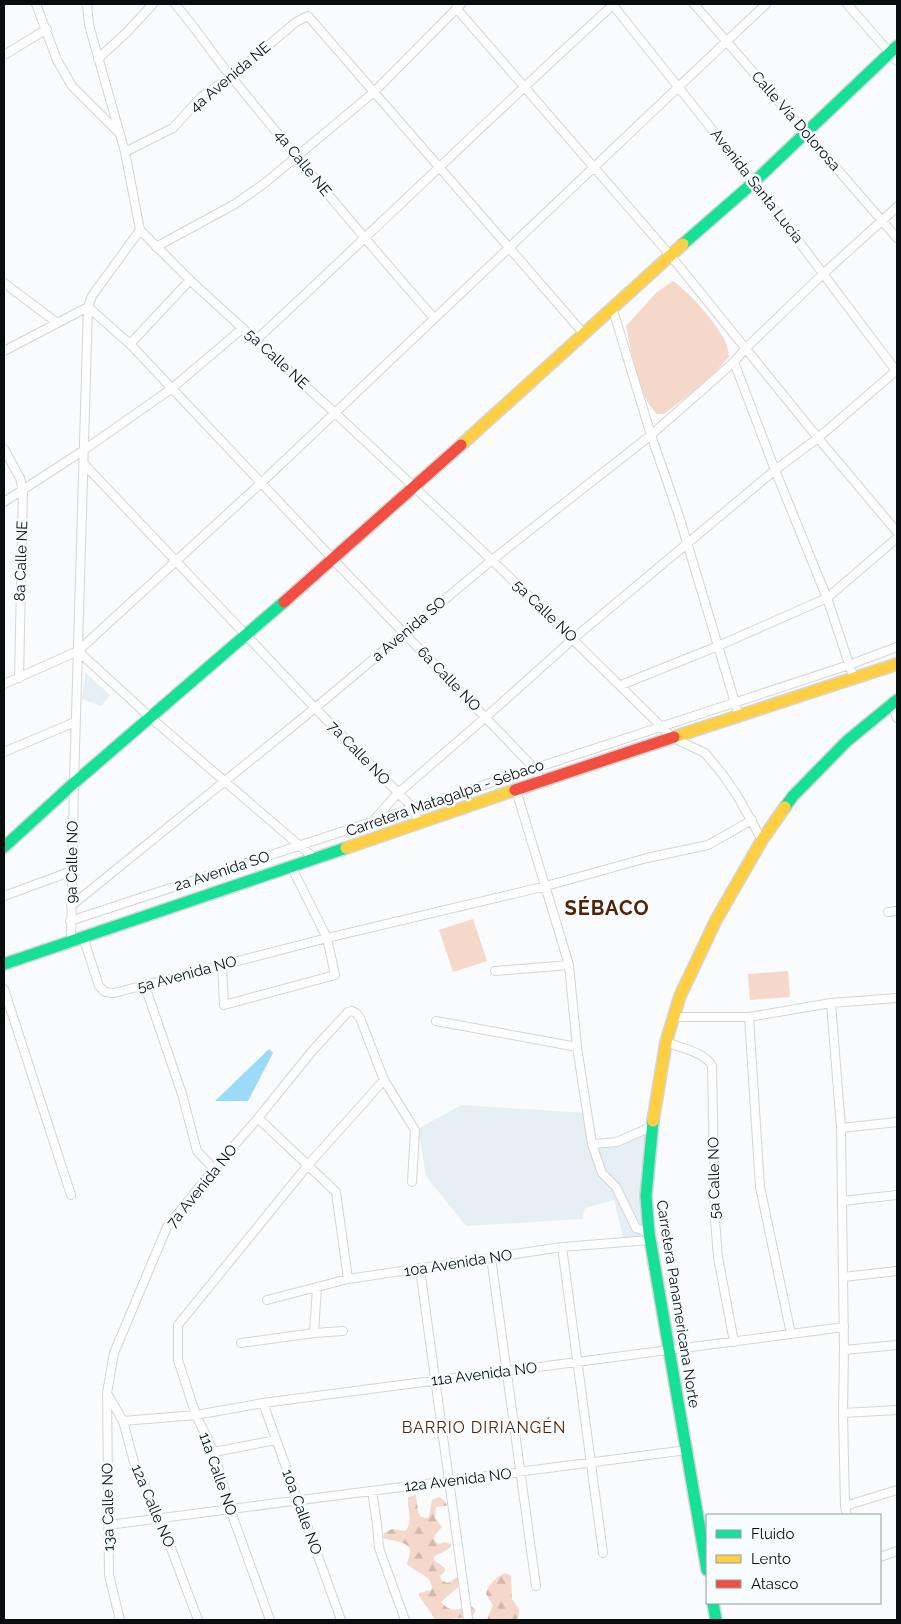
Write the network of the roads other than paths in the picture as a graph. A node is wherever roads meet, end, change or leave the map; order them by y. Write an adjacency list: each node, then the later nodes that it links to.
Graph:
1 (36, 4): 10 (street)
2 (87, 4): 14 (street)
3 (152, 4): 14 (street)
4 (175, 4): 15 (street, 4a Calle NE)
5 (612, 4): 16 (street); 17 (street, Avenida Santa Lucía)
6 (694, 4): 11 (street, Calle Vía Dolorosa)
7 (766, 4): 11 (street)
8 (847, 4): 12 (street)
9 (459, 6): 16 (street); 18 (street)
10 (47, 29): 13 (street); 20 (street)
11 (726, 41): 17 (street); 19 (street, Calle Vía Dolorosa)
12 (895, 53): 19 (main road)
13 (4, 55)
14 (98, 58): 20 (street)
15 (232, 77): 18 (street, 4a Avenida NE); 21 (street, 4a Avenida NE); 22 (street, 4a Calle NE)
16 (524, 86): 23 (street); 24 (street)
17 (679, 86): 24 (street); 25 (street, Avenida Santa Lucía)
18 (374, 92): 22 (street); 23 (street)
19 (806, 133): 25 (main road); 27 (street, Calle Vía Dolorosa)
20 (121, 135): 21 (street)
21 (125, 152): 28 (street)
22 (298, 156): 30 (street, 4a Calle NE); 31 (street)
23 (439, 167): 30 (street); 32 (street)
24 (594, 167): 32 (street); 33 (street)
25 (754, 182): 33 (main road); 34 (street, Avenida Santa Lucía)
26 (897, 207): 27 (street, a Avenida SO)
27 (882, 220): 29 (street, Calle Vía Dolorosa); 34 (street, a Avenida SO)
28 (140, 230): 31 (street, 5a Calle NE); 37 (street)
29 (897, 238)
30 (365, 240): 39 (street, 4a Calle NE); 43 (street)
31 (156, 247): 35 (street, 5a Calle NE)
32 (509, 248): 39 (street); 42 (street)
33 (670, 255): 38 (main road); 45 (street)
34 (824, 273): 45 (street, a Avenida SO); 48 (street, Avenida Santa Lucía)
35 (190, 280): 41 (street, 5a Calle NE); 44 (street)
36 (4, 283): 40 (street)
37 (88, 307): 40 (street); 44 (street, 6a Calle NO); 54 (street, 9a Calle NO)
38 (612, 307): 42 (main road); 51 (street)
39 (434, 318): 50 (street)
40 (56, 322): 46 (street)
41 (243, 328): 43 (street, 5a Calle NE); 49 (street)
42 (584, 334): 58 (main road)
43 (256, 340): 50 (street, 5a Calle NE)
44 (130, 344): 49 (street, 6a Calle NO)
45 (745, 349): 47 (street, a Avenida SO); 52 (street)
46 (4, 351)
47 (734, 362): 51 (street, a Avenida SO); 56 (street)
48 (897, 371): 52 (street)
49 (171, 389): 54 (street); 57 (street, 6a Calle NO)
50 (335, 413): 57 (street); 58 (street, 5a Calle NE)
51 (651, 435): 63 (street); 65 (street, a Avenida SO)
52 (818, 438): 56 (street); 61 (street)
53 (4, 449): 59 (street, 8a Calle NE)
54 (84, 450): 55 (street, 9a Calle NO); 59 (street)
55 (84, 464): 66 (street, 7a Calle NO); 73 (street, 9a Calle NO)
56 (775, 470): 63 (street); 67 (street)
57 (261, 483): 64 (street, 6a Calle NO); 66 (street)
58 (414, 488): 64 (main road); 65 (street, 5a Calle NO)
59 (23, 490): 60 (street); 76 (street, 8a Calle NE)
60 (4, 502)
61 (897, 532)
62 (897, 538): 67 (street)
63 (688, 544): 70 (street); 71 (street)
64 (332, 559): 68 (street, 6a Calle NO); 69 (main road)
65 (492, 560): 68 (street, a Avenida SO); 70 (street, 5a Calle NO)
66 (176, 562): 69 (street, 7a Calle NO); 73 (street)
67 (827, 598): 71 (street); 75 (street)
68 (404, 634): 82 (street, a Avenida SO); 84 (street, 6a Calle NO)
69 (246, 636): 82 (street, 7a Calle NO); 85 (main road)
70 (573, 639): 79 (street, 5a Calle NO); 84 (street)
71 (718, 646): 79 (street); 81 (street)
72 (897, 647): 75 (street, 2a Avenida SO)
73 (78, 651): 76 (street); 85 (street); 87 (street, 9a Calle NO)
74 (897, 664): 77 (main road, Carretera Matagalpa - Sébaco)
75 (849, 665): 77 (street); 81 (street, 2a Avenida SO)
76 (18, 678): 78 (street)
77 (854, 680): 83 (main road, Carretera Matagalpa - Sébaco)
78 (4, 684)
79 (621, 685): 88 (street, 5a Calle NO)
80 (894, 702): 86 (street); 101 (main road, Carretera Panamericana Norte)
81 (735, 703): 83 (street); 88 (street, 2a Avenida SO)
82 (315, 708): 93 (street, a Avenida SO); 96 (street, 7a Calle NO)
83 (739, 716): 89 (main road, Carretera Matagalpa - Sébaco)
84 (486, 717): 91 (street, 6a Calle NO); 96 (street)
85 (151, 718): 93 (street); 94 (main road)
86 (897, 718)
87 (75, 722): 90 (street); 94 (street, 9a Calle NO)
88 (662, 727): 89 (street, 5a Calle NO); 91 (street, 2a Avenida SO)
89 (673, 738): 92 (main road, Carretera Matagalpa - Sébaco); 98 (street, 5a Calle NO)
90 (4, 752)
91 (535, 769): 92 (street, 6a Calle NO); 97 (street, 2a Avenida SO)
92 (541, 781): 95 (main road, Carretera Matagalpa - Sébaco)
93 (225, 782): 102 (street); 109 (street, a Avenida SO)
94 (74, 783): 103 (main road); 106 (street, 9a Calle NO)
95 (516, 790): 100 (main road, Carretera Matagalpa - Sébaco); 107 (street)
96 (398, 794): 97 (street, 7a Calle NO); 99 (street)
97 (412, 808): 99 (street, 2a Avenida SO); 100 (street, 7a Calle NO)
98 (752, 820): 101 (street, 5a Calle NO); 107 (street, 5a Avenida NO)
99 (374, 821): 102 (street, 2a Avenida SO)
100 (419, 823): 104 (main road, Carretera Matagalpa - Sébaco)
101 (762, 840): 124 (main road, Carretera Panamericana Norte)
102 (299, 846): 104 (street); 112 (street, 2a Avenida SO)
103 (4, 847)
104 (314, 858): 105 (main road, Carretera Matagalpa - Sébaco)
105 (290, 866): 113 (main road, Carretera Matagalpa - Sébaco); 114 (street)
106 (72, 871): 108 (street); 109 (street, 9a Calle NO)
107 (546, 886): 114 (street, 5a Avenida NO); 118 (street)
108 (4, 896)
109 (71, 906): 112 (street, 9a Calle NO)
110 (897, 911): 111 (street)
111 (888, 912)
112 (70, 921): 115 (street, 9a Calle NO)
113 (83, 937): 115 (main road, Carretera Matagalpa - Sébaco); 120 (street, 5a Avenida NO)
114 (326, 938): 117 (street, 5a Avenida NO); 117 (street)
115 (71, 941): 116 (main road, Carretera Matagalpa - Sébaco)
116 (4, 964)
117 (222, 965): 120 (street, 5a Avenida NO)
118 (569, 965): 119 (street); 128 (street)
119 (495, 971)
120 (145, 986): 136 (street)
121 (4, 989): 138 (street)
122 (897, 998): 123 (street)
123 (831, 1003): 125 (street); 133 (street)
124 (674, 1017): 125 (street); 127 (main road, Carretera Panamericana Norte)
125 (749, 1018): 153 (street)
126 (436, 1021): 128 (street)
127 (666, 1042): 132 (main road, Carretera Panamericana Norte); 154 (street, 5a Calle NO)
128 (577, 1047): 134 (street)
129 (384, 1080): 130 (street, 7a Avenida NO); 135 (street); 137 (street)
130 (258, 1118): 135 (street); 136 (street, 7a Avenida NO)
131 (897, 1122): 133 (street)
132 (652, 1126): 134 (street); 141 (main road, Carretera Panamericana Norte)
133 (841, 1128): 140 (street)
134 (592, 1144): 141 (street)
135 (308, 1165): 147 (street); 166 (street, 11a Calle NO)
136 (214, 1169): 162 (street, 7a Avenida NO)
137 (412, 1182)
138 (71, 1195)
139 (897, 1195): 140 (street)
140 (842, 1201): 146 (street)
141 (650, 1236): 142 (street, 10a Avenida NO); 157 (main road, Carretera Panamericana Norte)
142 (562, 1247): 143 (street, 10a Avenida NO); 159 (street)
143 (491, 1257): 144 (street, 10a Avenida NO); 160 (street)
144 (420, 1269): 147 (street, 10a Avenida NO); 161 (street)
145 (897, 1271): 146 (street)
146 (843, 1277): 150 (street)
147 (348, 1279): 148 (street, 10a Avenida NO)
148 (317, 1287): 149 (street, 10a Avenida NO); 152 (street)
149 (267, 1300)
150 (844, 1327): 153 (street, 11a Avenida NO); 158 (street)
151 (343, 1331): 152 (street)
152 (314, 1333): 155 (street)
153 (791, 1334): 154 (street, 11a Avenida NO)
154 (734, 1342): 157 (street, 11a Avenida NO)
155 (241, 1343)
156 (897, 1345): 158 (street)
157 (670, 1350): 159 (street, 11a Avenida NO); 169 (main road, Carretera Panamericana Norte)
158 (844, 1350): 165 (street)
159 (577, 1362): 160 (street, 11a Avenida NO); 171 (street)
160 (506, 1372): 161 (street, 11a Avenida NO); 172 (street)
161 (435, 1381): 163 (street, 11a Avenida NO); 173 (street)
162 (107, 1393): 167 (street, 12a Calle NO); 181 (street, 13a Calle NO)
163 (263, 1403): 166 (street, 11a Avenida NO); 168 (street, 10a Calle NO)
164 (897, 1410): 165 (street)
165 (843, 1413): 177 (street)
166 (196, 1415): 167 (street, 11a Avenida NO); 170 (street, 11a Calle NO)
167 (124, 1422): 180 (street, 12a Calle NO)
168 (276, 1440): 170 (street); 176 (street, 10a Calle NO)
169 (687, 1450): 171 (street, 12a Avenida NO); 185 (main road, Carretera Panamericana Norte)
170 (214, 1452): 178 (street, 11a Calle NO)
171 (591, 1462): 172 (street, 12a Avenida NO); 183 (street)
172 (520, 1472): 173 (street, 12a Avenida NO); 186 (street)
173 (449, 1481): 175 (street, 12a Avenida NO); 188 (street)
174 (897, 1490): 177 (street)
175 (372, 1491): 176 (street, 12a Avenida NO); 193 (street)
176 (298, 1500): 178 (street, 12a Avenida NO); 192 (street, 10a Calle NO)
177 (845, 1506): 179 (street)
178 (230, 1509): 180 (street, 12a Avenida NO); 191 (street, 11a Calle NO)
179 (847, 1514)
180 (160, 1518): 181 (street, 12a Avenida NO); 190 (street, 12a Calle NO)
181 (108, 1525): 189 (street, 13a Calle NO)
182 (897, 1551): 184 (street)
183 (604, 1553)
184 (881, 1557)
185 (706, 1564)
186 (536, 1586)
187 (713, 1604): 194 (main road)
188 (468, 1619)
189 (120, 1620)
190 (198, 1620)
191 (270, 1620)
192 (341, 1620)
193 (405, 1620)
194 (716, 1620)

